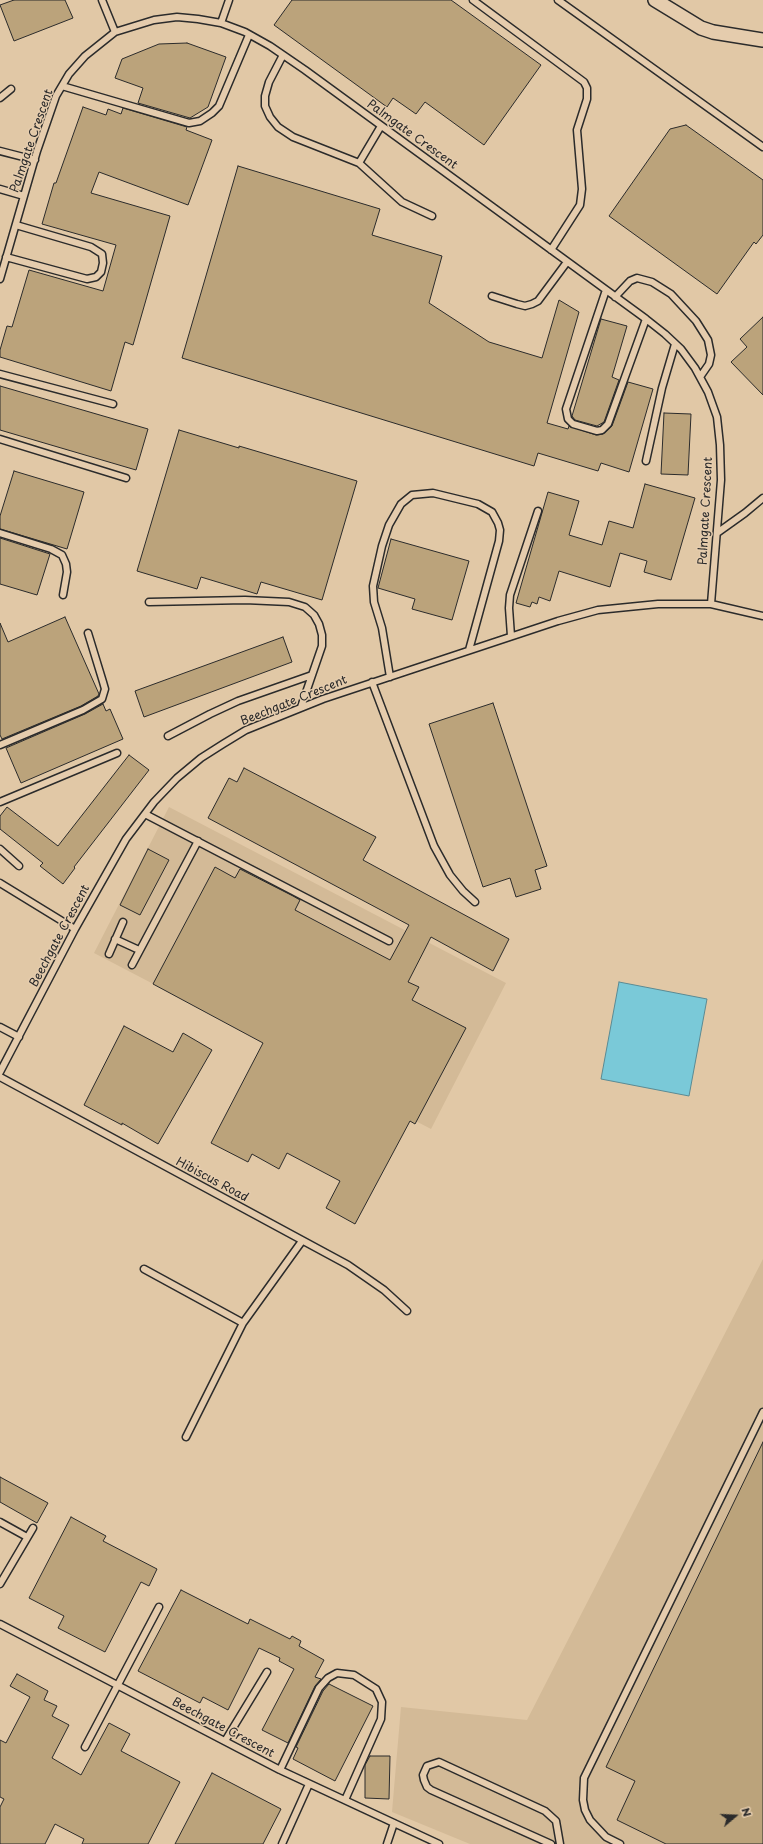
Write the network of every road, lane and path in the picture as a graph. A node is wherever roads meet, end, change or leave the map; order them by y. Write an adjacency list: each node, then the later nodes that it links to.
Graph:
1 (102, 0): 7 (lane)
2 (229, 0): 6 (lane)
3 (473, 0): 23 (lane)
4 (558, 0): 15 (lane)
5 (656, 0): 9 (street)
6 (221, 23): 7 (lane, Palmgate Crescent); 8 (lane, Palmgate Crescent)
7 (115, 32): 11 (lane, Palmgate Crescent)
8 (249, 34): 10 (lane, Palmgate Crescent); 11 (lane)
9 (763, 40)
10 (283, 55): 14 (lane, Palmgate Crescent); 18 (lane)
11 (62, 86): 17 (lane, Palmgate Crescent)
12 (11, 89): 13 (lane)
13 (0, 98)
14 (381, 126): 18 (lane); 23 (lane, Palmgate Crescent)
15 (763, 147)
16 (0, 151): 17 (lane)
17 (35, 160): 20 (lane, Palmgate Crescent)
18 (359, 163): 21 (lane)
19 (0, 189): 20 (lane)
20 (24, 196): 22 (lane, Palmgate Crescent)
21 (432, 216)
22 (16, 225): 24 (lane, Palmgate Crescent); 24 (lane)
23 (551, 250): 25 (lane, Palmgate Crescent)
24 (6, 257): 26 (lane, Palmgate Crescent)
25 (567, 262): 27 (lane, Palmgate Crescent); 28 (lane)
26 (1, 274)
27 (606, 290): 29 (lane, Palmgate Crescent); 30 (lane)
28 (492, 296)
29 (615, 297): 30 (lane, Palmgate Crescent); 33 (lane)
30 (646, 320): 31 (lane, Palmgate Crescent)
31 (675, 344): 33 (lane, Palmgate Crescent); 36 (lane)
32 (0, 374): 34 (lane)
33 (700, 377): 41 (lane, Palmgate Crescent)
34 (113, 404)
35 (0, 439): 37 (lane)
36 (646, 461)
37 (126, 478)
38 (763, 498): 41 (lane)
39 (538, 511): 47 (lane)
40 (0, 533): 42 (lane)
41 (716, 533): 44 (lane, Palmgate Crescent)
42 (63, 595)
43 (149, 602): 49 (lane)
44 (711, 604): 45 (lane, Beechgate Crescent); 47 (lane, Beechgate Crescent)
45 (763, 616)
46 (88, 633): 54 (lane)
47 (511, 636): 48 (lane, Beechgate Crescent)
48 (469, 650): 50 (lane, Beechgate Crescent); 50 (lane)
49 (312, 675): 52 (lane); 53 (lane)
50 (390, 676): 51 (lane, Beechgate Crescent)
51 (372, 682): 52 (lane, Beechgate Crescent); 62 (lane)
52 (301, 707): 57 (lane, Beechgate Crescent)
53 (168, 736)
54 (0, 745)
55 (117, 753): 56 (lane)
56 (0, 802)
57 (145, 814): 58 (lane); 64 (lane, Beechgate Crescent)
58 (198, 841): 66 (lane); 67 (lane)
59 (0, 849): 60 (lane)
60 (19, 866)
61 (0, 883): 64 (lane)
62 (475, 902)
63 (123, 922): 65 (lane)
64 (75, 929): 71 (lane, Beechgate Crescent)
65 (115, 939): 67 (lane); 68 (lane)
66 (389, 941)
67 (139, 950): 69 (lane)
68 (109, 954)
69 (132, 965)
70 (0, 1027): 71 (lane)
71 (19, 1037): 72 (lane, Beechgate Crescent)
72 (0, 1072)
73 (0, 1077): 74 (lane, Hibiscus Road)
74 (302, 1241): 76 (lane, Hibiscus Road); 77 (lane)
75 (144, 1268): 77 (lane)
76 (407, 1311)
77 (243, 1323): 79 (lane)
78 (763, 1412): 99 (lane)
79 (186, 1437)
80 (0, 1522): 82 (lane)
81 (33, 1528): 82 (lane)
82 (27, 1538): 83 (lane)
83 (0, 1584)
84 (159, 1607): 87 (lane)
85 (0, 1624): 87 (lane, Beechgate Crescent)
86 (267, 1672): 88 (lane)
87 (118, 1685): 88 (lane, Beechgate Crescent); 89 (lane)
88 (225, 1741): 90 (lane, Beechgate Crescent)
89 (85, 1748)
90 (280, 1770): 91 (lane, Beechgate Crescent); 92 (lane)
91 (309, 1784): 92 (lane, Beechgate Crescent); 94 (lane)
92 (345, 1800): 93 (lane, Beechgate Crescent)
93 (394, 1823): 95 (lane); 96 (lane, Beechgate Crescent)
94 (282, 1844)
95 (387, 1844)
96 (439, 1844)
97 (551, 1844): 98 (lane)
98 (560, 1844)
99 (620, 1844)

